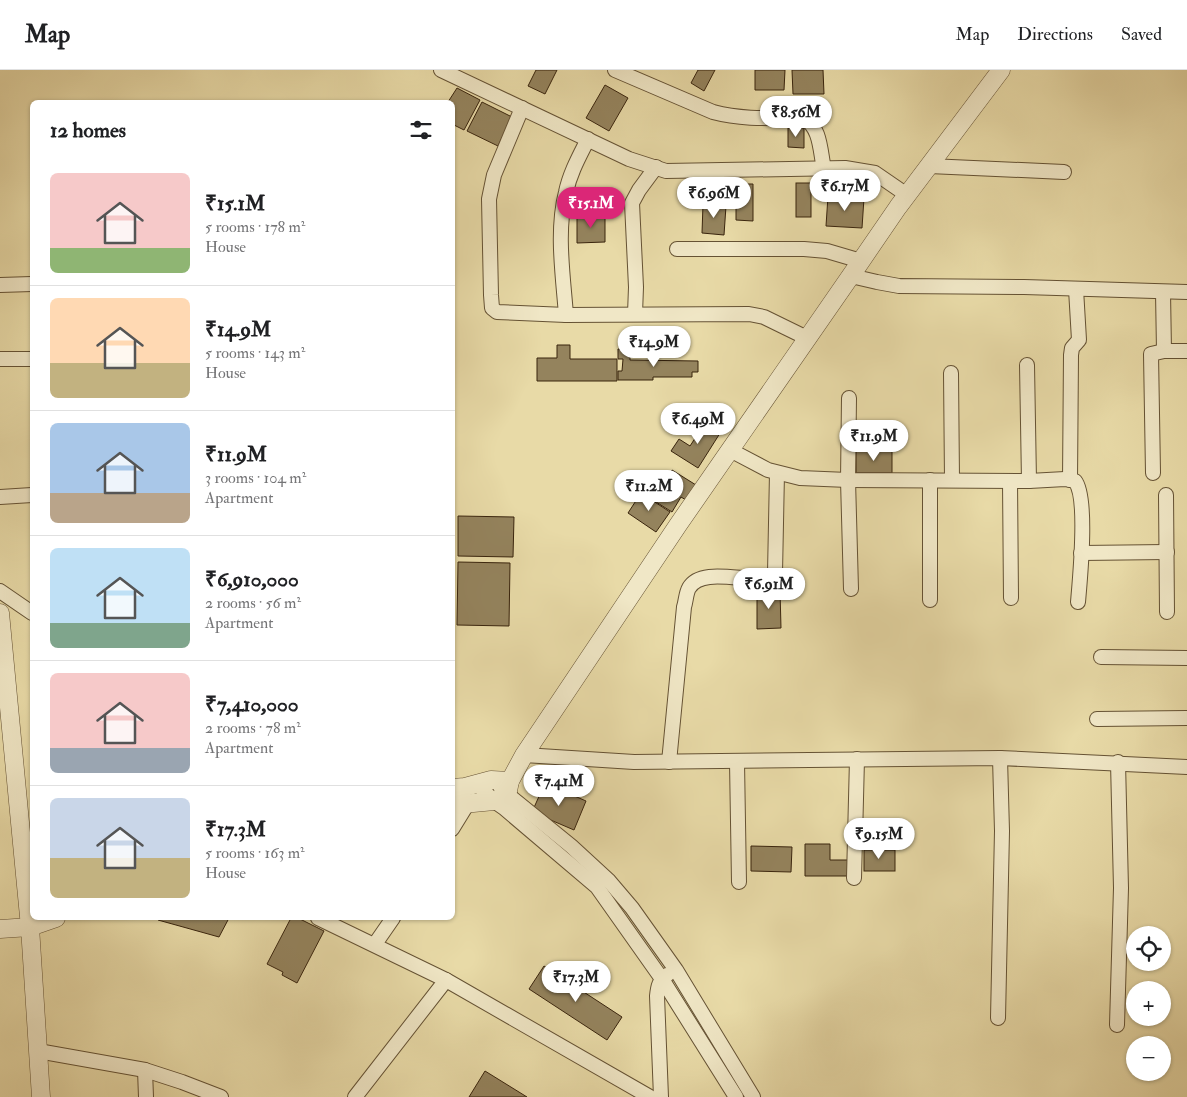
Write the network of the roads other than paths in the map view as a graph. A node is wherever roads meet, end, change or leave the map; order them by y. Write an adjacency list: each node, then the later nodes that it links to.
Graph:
1 (441, 70): 4 (street)
2 (615, 70): 8 (street)
3 (1000, 70): 6 (street)
4 (522, 108): 5 (street); 20 (street)
5 (588, 139): 7 (street); 20 (street)
6 (929, 166): 9 (street); 10 (street)
7 (656, 167): 8 (street); 19 (street)
8 (824, 169): 10 (street)
9 (1064, 172)
10 (907, 195): 12 (street)
11 (677, 248): 12 (street)
12 (861, 261): 13 (street)
13 (851, 276): 16 (street); 21 (street)
14 (30, 284): 15 (street)
15 (0, 286)
16 (1076, 289): 17 (street); 36 (street)
17 (1164, 292): 18 (street); 22 (street)
18 (1187, 292)
19 (635, 314): 20 (street); 21 (street)
20 (566, 315)
21 (807, 338): 29 (street)
22 (1164, 350): 23 (street); 31 (street)
23 (1187, 351)
24 (0, 359): 25 (street)
25 (30, 359)
26 (1027, 365): 37 (street)
27 (950, 374): 34 (street)
28 (849, 398): 32 (street)
29 (730, 450): 30 (street); 55 (street)
30 (777, 472): 32 (street); 58 (street)
31 (1153, 473)
32 (848, 480): 33 (street); 43 (street)
33 (930, 480): 34 (street); 46 (street)
34 (952, 480): 35 (street)
35 (1010, 480): 37 (street); 45 (street)
36 (1070, 480): 37 (street); 42 (street)
37 (1029, 481)
38 (30, 495): 40 (street)
39 (1166, 495): 41 (street)
40 (0, 497)
41 (1167, 552): 42 (street); 49 (street)
42 (1081, 553): 47 (street)
43 (851, 589)
44 (0, 592): 48 (street)
45 (1011, 598)
46 (930, 600)
47 (1078, 602)
48 (30, 612)
49 (1167, 612)
50 (0, 613): 72 (street)
51 (1101, 657): 52 (street)
52 (1187, 658)
53 (1187, 718): 54 (street)
54 (1097, 719)
55 (524, 756): 58 (street); 64 (street)
56 (1000, 758): 57 (street); 60 (street); 78 (street)
57 (857, 759): 59 (street); 67 (street)
58 (669, 762): 59 (street)
59 (736, 762): 68 (street)
60 (1118, 762): 61 (street); 79 (street)
61 (1187, 767)
62 (484, 782): 63 (street); 64 (street); 64 (street)
63 (455, 787)
64 (504, 793): 65 (street); 75 (street); 76 (street)
65 (460, 804): 66 (street)
66 (455, 820)
67 (854, 878)
68 (739, 882)
69 (50, 920): 72 (street)
70 (322, 920): 74 (street)
71 (392, 920): 74 (street)
72 (30, 926): 73 (street); 80 (street)
73 (2, 929)
74 (375, 944): 77 (street)
75 (676, 970): 76 (street); 89 (street)
76 (662, 979): 87 (street); 88 (street)
77 (446, 980): 85 (street); 86 (street)
78 (998, 1018)
79 (1117, 1025)
80 (38, 1051): 81 (street); 82 (street)
81 (145, 1070): 83 (street); 84 (street)
82 (41, 1097)
83 (146, 1097)
84 (221, 1097)
85 (355, 1097)
86 (650, 1097)
87 (661, 1097)
88 (736, 1097)
89 (753, 1097)

